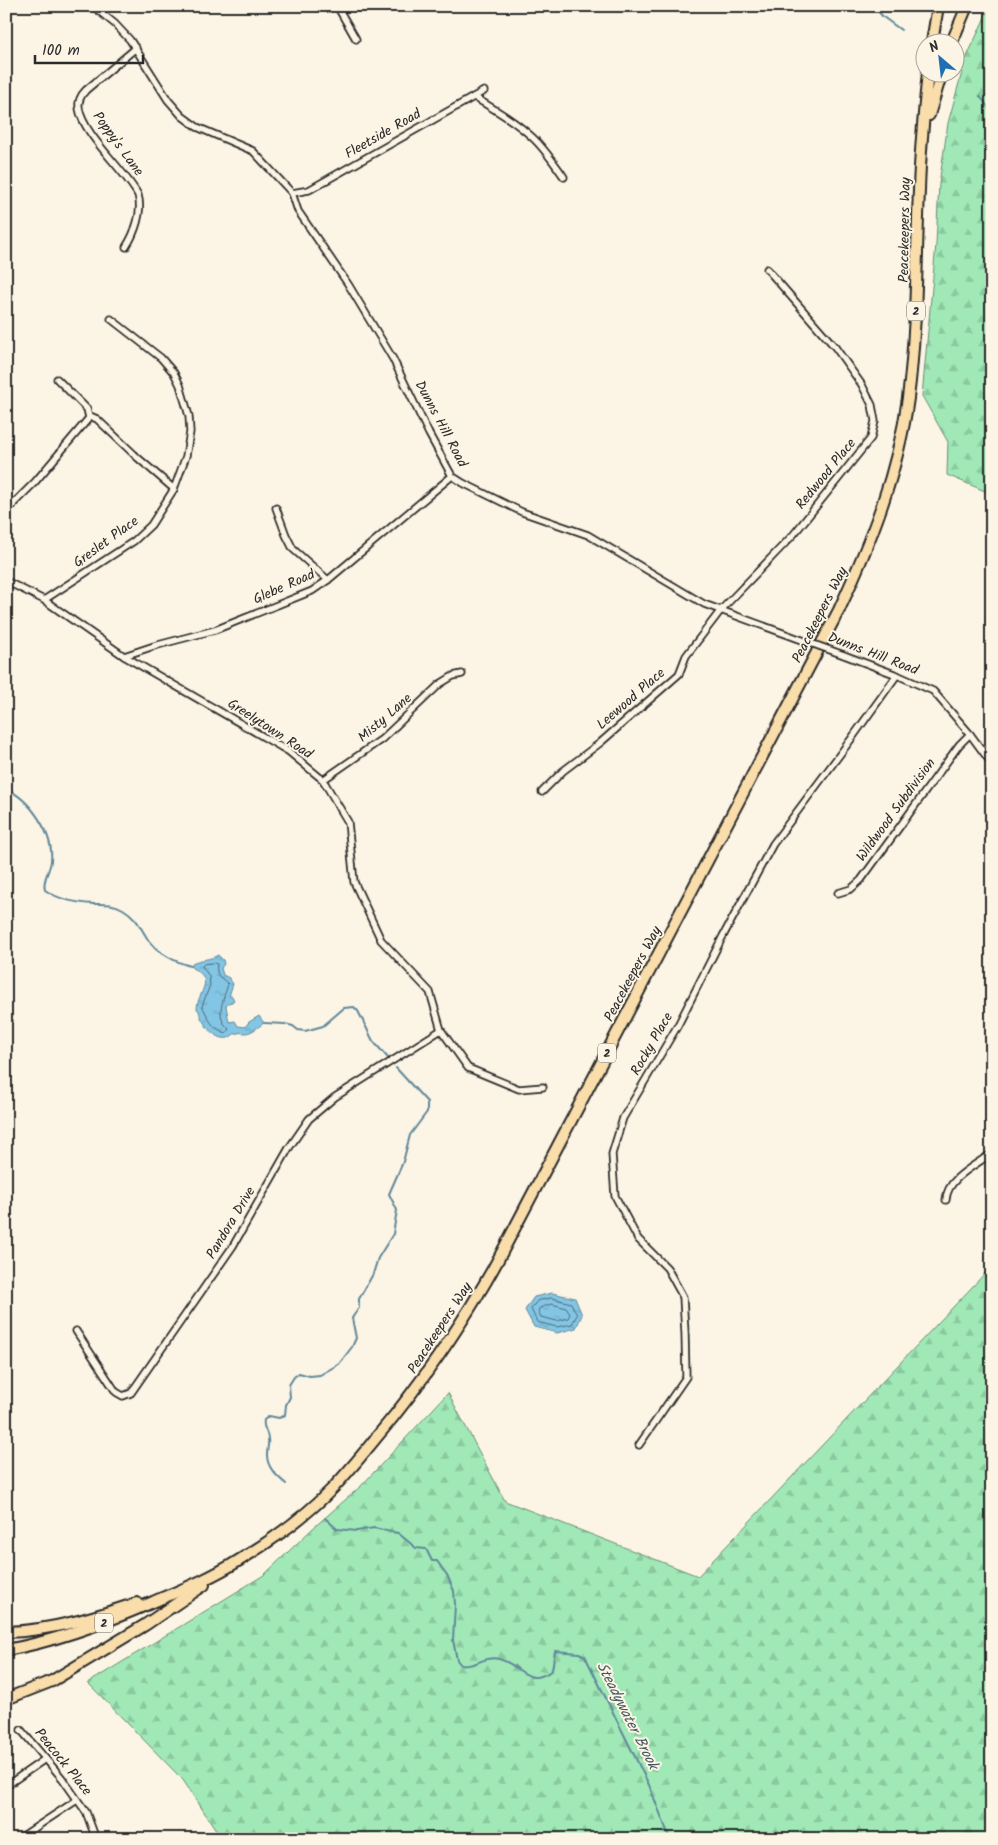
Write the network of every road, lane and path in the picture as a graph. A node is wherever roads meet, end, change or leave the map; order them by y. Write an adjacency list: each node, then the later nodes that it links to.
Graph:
1 (93, 6): 8 (street, Dunns Hill Road)
2 (337, 6): 7 (street)
3 (938, 6): 5 (highway)
4 (967, 6): 6 (highway)
5 (934, 32)
6 (956, 32)
7 (356, 39)
8 (136, 48): 15 (street, Dunns Hill Road); 16 (street, Poppy's Lane)
9 (927, 82): 13 (highway, Peacekeepers Way / 2)
10 (939, 82): 13 (highway)
11 (484, 91): 12 (street, Fleetside Road)
12 (474, 97): 14 (street); 15 (street, Fleetside Road)
13 (922, 137): 45 (highway, Peacekeepers Way / 2)
14 (564, 177)
15 (292, 193): 21 (street, Dunns Hill Road)
16 (126, 247)
17 (767, 269): 30 (street, Redwood Place)
18 (111, 319): 22 (street, Greslet Place)
19 (57, 379): 20 (street)
20 (90, 416): 22 (street); 24 (street)
21 (452, 476): 27 (street, Glebe Road); 30 (street, Dunns Hill Road)
22 (174, 489): 29 (street, Greslet Place)
23 (6, 497): 24 (street)
24 (13, 505): 26 (street)
25 (276, 508): 27 (street)
26 (6, 511)
27 (328, 580): 31 (street, Glebe Road)
28 (6, 581): 29 (street, Greelytown Road)
29 (44, 600): 31 (street, Greelytown Road)
30 (721, 610): 33 (street, Dunns Hill Road, bridge); 37 (street, Leewood Place)
31 (124, 656): 36 (street, Greelytown Road)
32 (462, 674): 36 (street, Misty Lane)
33 (897, 675): 34 (street, Dunns Hill Road); 44 (street, Rocky Place)
34 (970, 734): 35 (street, Dunns Hill Road); 38 (street, Wildwood Subdivision)
35 (992, 764)
36 (324, 780): 39 (street, Greelytown Road)
37 (542, 792)
38 (838, 893)
39 (441, 1030): 40 (street, Greelytown Road); 43 (street, Pandora Drive)
40 (543, 1087)
41 (992, 1153): 42 (street)
42 (946, 1200)
43 (76, 1331)
44 (639, 1445)
45 (237, 1562): 46 (highway, Peacekeepers Way / 2); 49 (highway)
46 (198, 1582): 47 (highway); 48 (highway, Peacekeepers Way / 2)
47 (6, 1632)
48 (6, 1650)
49 (6, 1699)
50 (21, 1730): 51 (street, Peacock Place)
51 (45, 1759): 52 (street); 53 (street, Peacock Place)
52 (6, 1786)
53 (77, 1800): 54 (street); 55 (street, Peacock Place)
54 (18, 1839)
55 (96, 1839)

